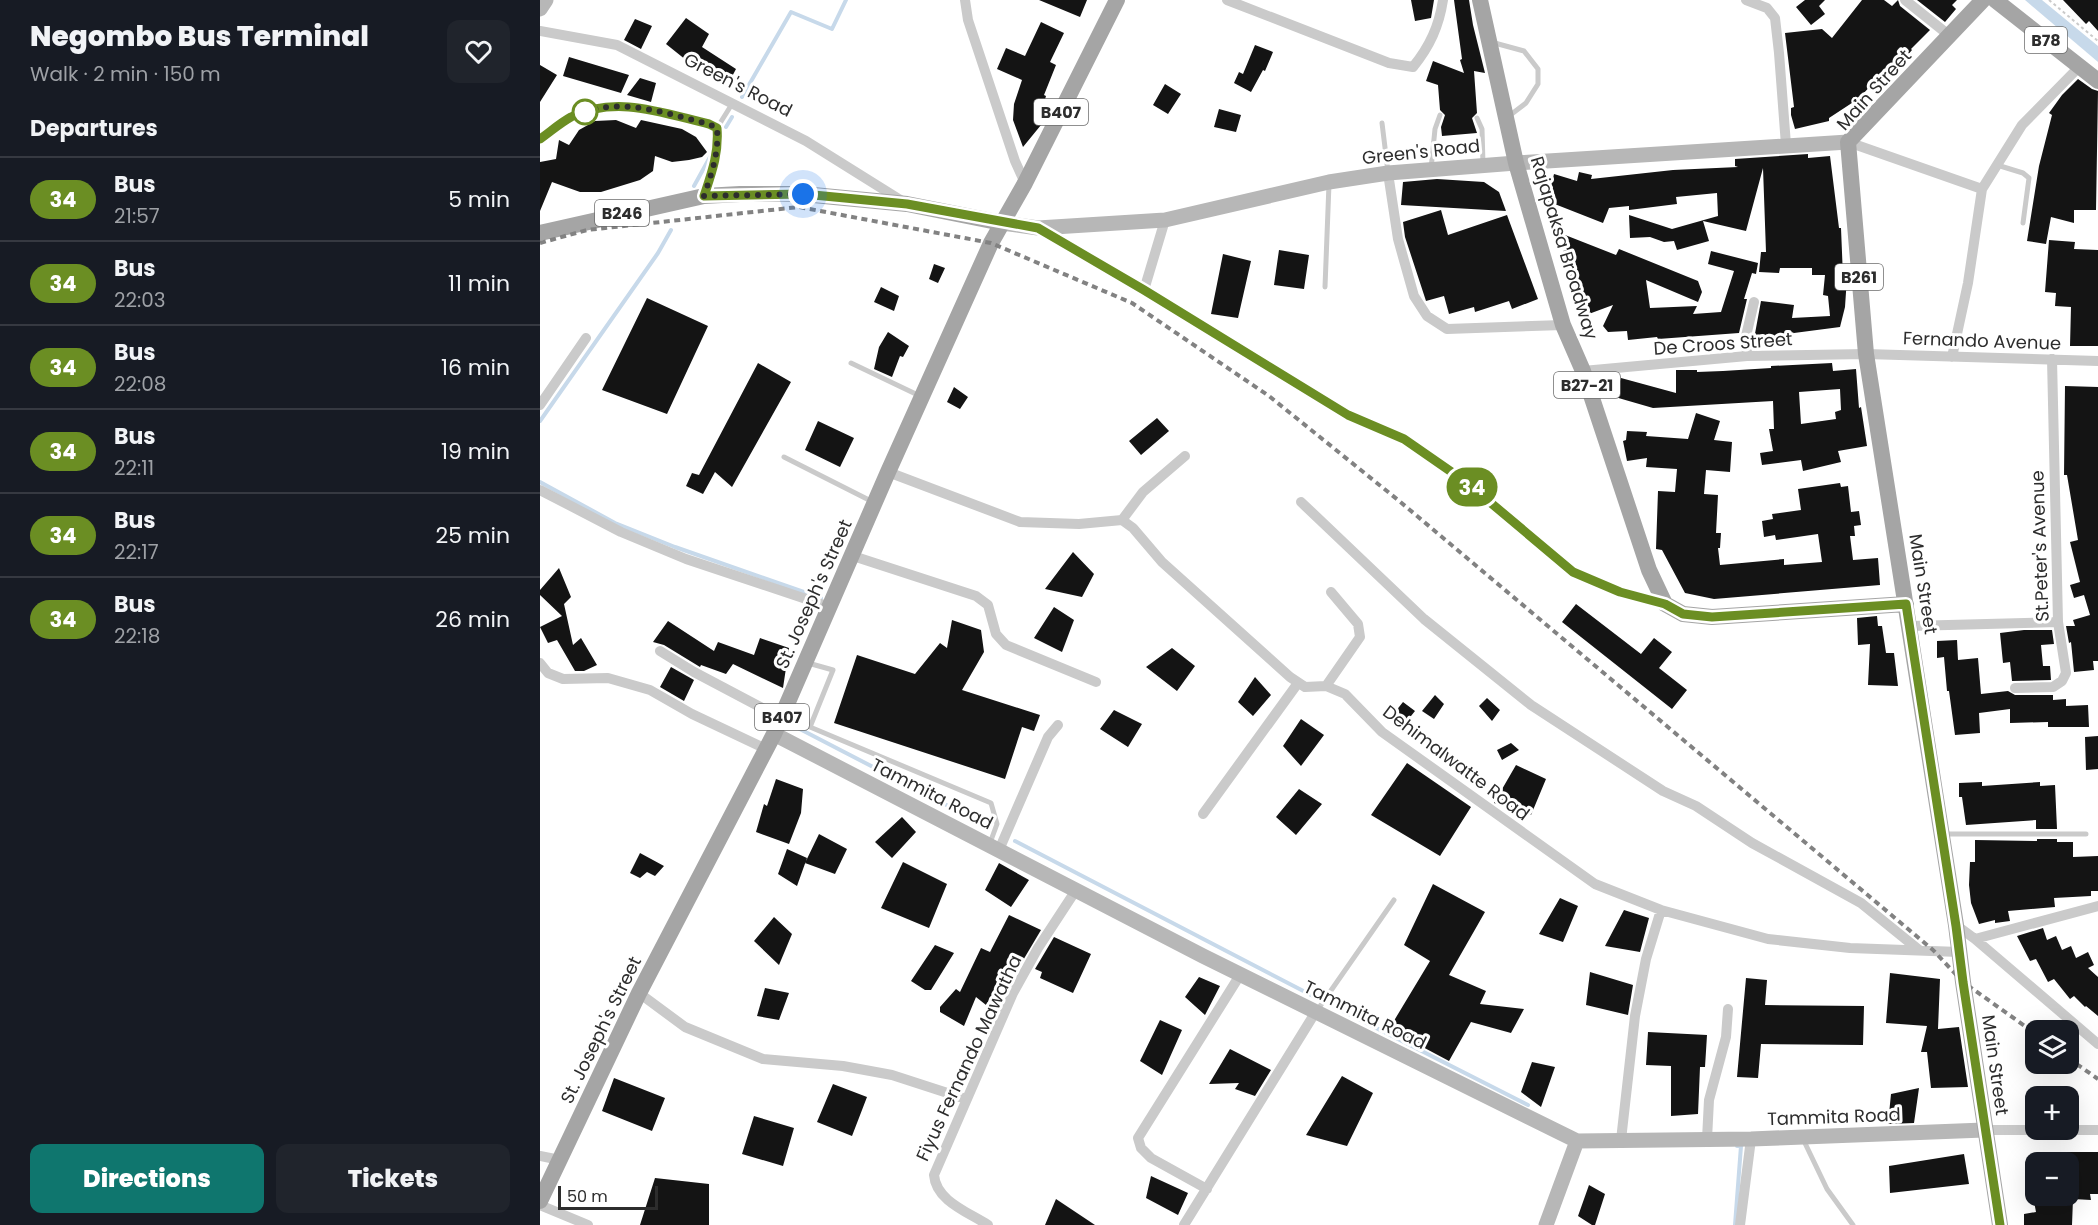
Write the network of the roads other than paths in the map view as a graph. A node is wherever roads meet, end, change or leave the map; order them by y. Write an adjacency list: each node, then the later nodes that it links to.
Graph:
1 (546, 0): 11 (street)
2 (965, 0): 32 (street)
3 (1117, 0): 32 (main road, St. Joseph's Street / B407)
4 (1227, 0): 5 (street)
5 (1443, 0)
6 (1480, 0): 14 (main road, Rajapaksa Broadway / B27-21)
7 (1746, 0): 25 (street)
8 (1905, 0): 13 (street)
9 (1983, 0): 13 (main road, Main Street)
10 (1995, 0): 15 (main road, B78)
11 (540, 9)
12 (540, 31): 17 (street, Green's Road)
13 (1950, 36): 24 (main road, Main Street)
14 (1489, 42): 20 (main road, Rajapaksa Broadway / B27-21); 20 (lane)
15 (2080, 66): 16 (main road, B78); 27 (street)
16 (2098, 81)
17 (732, 104): 22 (lane); 35 (street, Green's Road)
18 (1440, 115): 29 (lane)
19 (1477, 118): 28 (lane)
20 (1506, 118): 26 (main road, Rajapaksa Broadway / B27-21)
21 (1382, 123): 30 (lane)
22 (717, 128): 23 (lane); 34 (lane)
23 (540, 139)
24 (1848, 142): 25 (street, Green's Road); 33 (street); 46 (main road, Main Street / B261)
25 (1786, 145): 26 (street, Green's Road)
26 (1516, 163): 28 (street, Green's Road); 44 (main road, Rajapaksa Broadway / B27-21)
27 (1997, 165): 33 (street); 38 (lane)
28 (1483, 166): 29 (street, Green's Road)
29 (1431, 170): 30 (street, Green's Road)
30 (1388, 173): 31 (street, Green's Road); 44 (street)
31 (1329, 182): 36 (street, Green's Road); 41 (lane)
32 (1025, 183): 37 (main road, St. Joseph's Street / B407)
33 (1982, 189): 48 (street)
34 (704, 196): 35 (main road, B246); 40 (main road, B246)
35 (907, 204): 37 (main road, B246)
36 (1165, 220): 39 (street, Green's Road); 42 (street)
37 (1002, 223): 39 (street, Green's Road); 53 (main road, St. Joseph's Street / B407)
38 (2023, 224)
39 (1038, 228): 42 (street)
40 (540, 233)
41 (1325, 287)
42 (1144, 290): 64 (street)
43 (1754, 302): 47 (street)
44 (1563, 325): 52 (main road, Rajapaksa Broadway / B27-21)
45 (585, 338): 54 (street)
46 (1866, 354): 47 (street, De Croos Street); 48 (street, Fernando Avenue); 65 (main road, Main Street / B261)
47 (1747, 356): 52 (street, De Croos Street)
48 (1952, 357): 49 (street, Fernando Avenue)
49 (2052, 359): 50 (street, Fernando Avenue); 67 (street, St.Peter's Avenue)
50 (2098, 361)
51 (851, 363): 53 (lane)
52 (1583, 371): 64 (main road, Rajapaksa Broadway / B27-21)
53 (922, 397): 57 (main road, St. Joseph's Street / B407)
54 (540, 405)
55 (1185, 456): 61 (street)
56 (784, 457): 60 (lane)
57 (888, 472): 60 (main road, St. Joseph's Street / B407); 61 (street)
58 (540, 490): 66 (street)
59 (1301, 502): 89 (street)
60 (875, 503): 62 (main road, St. Joseph's Street / B407)
61 (1122, 520): 73 (street)
62 (853, 556): 66 (main road, St. Joseph's Street / B407); 72 (street)
63 (1331, 592): 74 (street)
64 (1665, 604): 65 (main road)
65 (1906, 604): 68 (main road, Main Street / B261)
66 (830, 607): 70 (main road, St. Joseph's Street / B407)
67 (2058, 622): 68 (street); 75 (street, St.Peter's Avenue)
68 (1910, 626): 80 (main road, Main Street / B261)
69 (660, 651): 76 (street)
70 (806, 662): 76 (main road, St. Joseph's Street / B407); 82 (lane)
71 (540, 663): 78 (street)
72 (1096, 682)
73 (1298, 683): 74 (street, Dehimalwatte Road); 79 (street)
74 (1326, 686): 86 (street, Dehimalwatte Road)
75 (2015, 688)
76 (782, 718): 78 (main road, St. Joseph's Street / B407)
77 (1058, 725): 82 (street)
78 (770, 742): 82 (street, Tammita Road); 92 (main road, St. Joseph's Street / B407)
79 (1203, 814)
80 (1942, 834): 81 (lane); 87 (main road, Main Street / B261)
81 (2086, 834)
82 (994, 847): 83 (street, Tammita Road)
83 (1076, 890): 91 (street, Tammita Road); 96 (street, Fiyus Fernando Mawatha)
84 (1394, 900): 94 (lane)
85 (2098, 906): 88 (street)
86 (1660, 910): 89 (street, Dehimalwatte Road); 102 (street)
87 (1956, 926): 88 (street); 90 (main road, Main Street / B261)
88 (1975, 939): 95 (street)
89 (1919, 950): 90 (street, Dehimalwatte Road)
90 (1959, 952): 97 (main road, Main Street / B261)
91 (1240, 975): 94 (street, Tammita Road); 106 (street)
92 (639, 993): 96 (street); 105 (main road, St. Joseph's Street / B407)
93 (1728, 1009): 100 (street)
94 (1315, 1013): 103 (street, Tammita Road); 106 (street)
95 (2098, 1044)
96 (966, 1099): 109 (street, Fiyus Fernando Mawatha)
97 (1984, 1130): 98 (street); 99 (street, Tammita Road); 114 (main road, Main Street / B261)
98 (2098, 1130)
99 (1802, 1137): 101 (street, Tammita Road); 113 (lane)
100 (1707, 1139): 101 (street, Tammita Road); 102 (street, Tammita Road)
101 (1751, 1139): 112 (street)
102 (1621, 1140): 103 (street, Tammita Road)
103 (1577, 1141): 111 (street)
104 (540, 1156): 105 (street)
105 (560, 1160): 107 (main road, St. Joseph's Street / B407)
106 (1207, 1189): 110 (street)
107 (540, 1203): 108 (street)
108 (588, 1225)
109 (988, 1225)
110 (1184, 1225)
111 (1546, 1225)
112 (1740, 1225)
113 (1853, 1225)
114 (2000, 1225)

